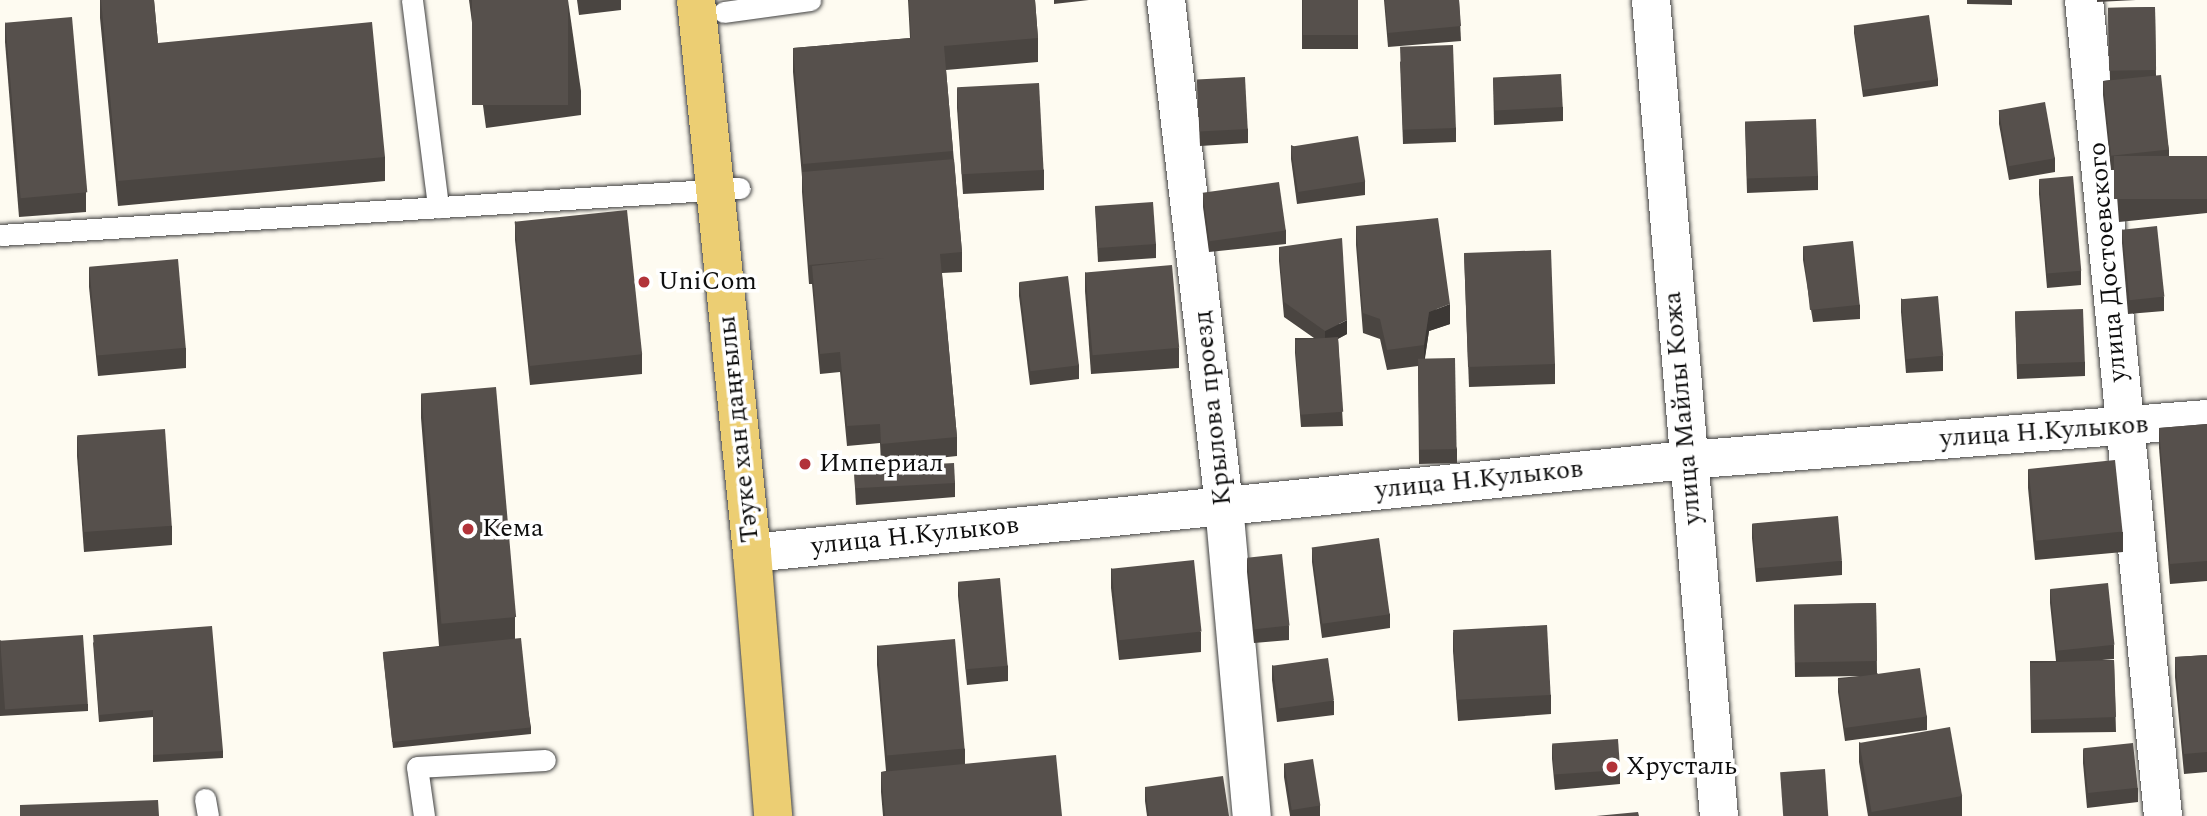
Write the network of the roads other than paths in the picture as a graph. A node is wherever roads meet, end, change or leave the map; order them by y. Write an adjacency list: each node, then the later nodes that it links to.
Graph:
1 (412, 0): 8 (lane)
2 (810, 0): 6 (lane)
3 (1166, 0): 13 (street, Крылова проезд)
4 (1651, 0): 12 (street, улица Майлы Кожа)
5 (2084, 0): 11 (street, улица Достоевского)
6 (714, 4): 7 (main road, Тәуке хан даңғылы)
7 (727, 189): 8 (lane); 14 (main road, Тәуке хан даңғылы)
8 (438, 207): 9 (lane)
9 (0, 236)
10 (2207, 419): 11 (street, улица Н.Кулыков)
11 (2123, 425): 12 (street, улица Н.Кулыков); 21 (street, улица Достоевского)
12 (1686, 460): 13 (street, улица Н.Кулыков); 20 (street, улица Майлы Кожа)
13 (1224, 505): 14 (street, улица Н.Кулыков); 19 (street, Крылова проезд)
14 (763, 552): 17 (main road, Тәуке хан даңғылы); 18 (main road, Тәуке хан даңғылы)
15 (545, 761): 16 (lane)
16 (425, 816)
17 (773, 816)
18 (800, 816)
19 (1252, 816)
20 (1719, 816)
21 (2163, 816)

